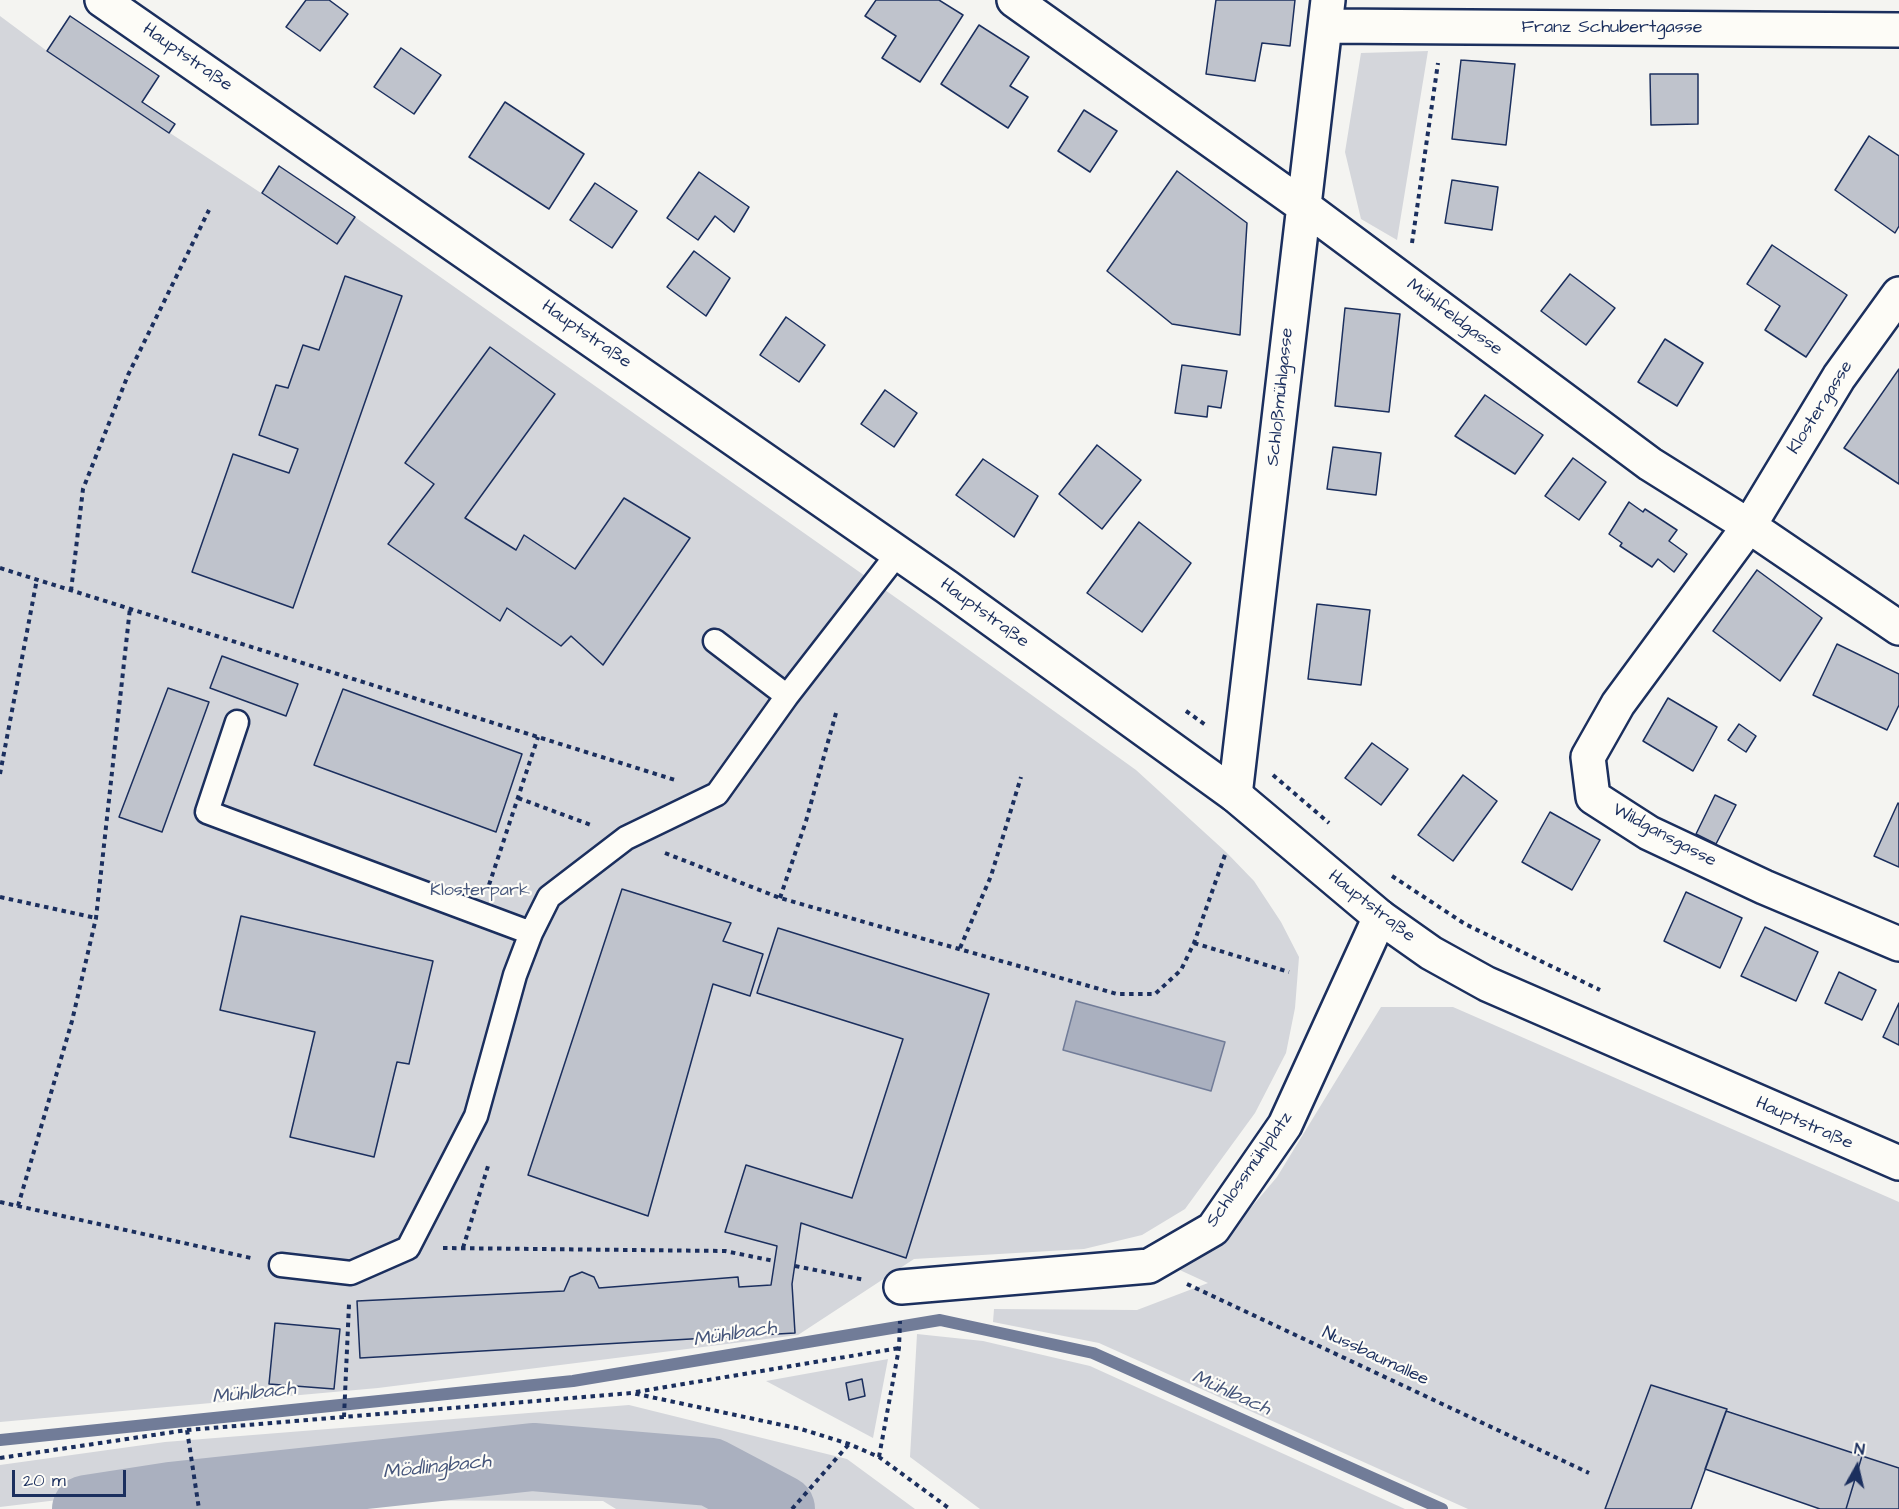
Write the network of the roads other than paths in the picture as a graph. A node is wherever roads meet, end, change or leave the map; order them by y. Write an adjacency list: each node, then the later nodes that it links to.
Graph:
1 (102, 0): 8 (street, Hauptstraße)
2 (1014, 0): 5 (street, Mühlfeldgasse)
3 (1327, 13): 4 (street, Franz Schubertgasse); 5 (street, Schloßmühlgasse)
4 (1899, 30)
5 (1302, 205): 7 (street, Mühlfeldgasse); 13 (street, Schloßmühlgasse)
6 (1899, 294): 7 (street, Klostergasse)
7 (1749, 526): 9 (street, Mühlfeldgasse); 16 (street, Wildgansgasse)
8 (898, 553): 11 (lane); 13 (street, Hauptstraße)
9 (1899, 628)
10 (715, 641): 11 (lane)
11 (787, 696): 15 (lane)
12 (237, 722): 15 (lane)
13 (1236, 795): 14 (street, Hauptstraße)
14 (1380, 917): 17 (street, Hauptstraße); 19 (street, Schlossmühlplatz)
15 (531, 933): 18 (lane)
16 (1899, 944)
17 (1899, 1164)
18 (281, 1265)
19 (901, 1287)

